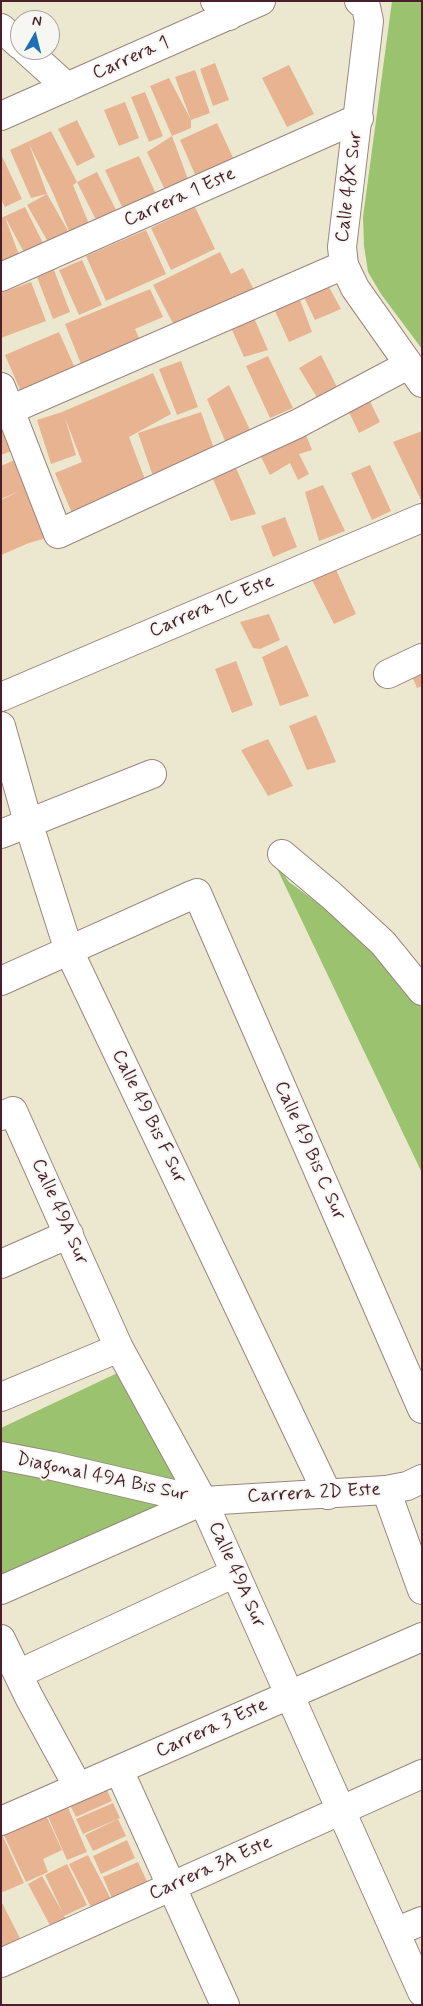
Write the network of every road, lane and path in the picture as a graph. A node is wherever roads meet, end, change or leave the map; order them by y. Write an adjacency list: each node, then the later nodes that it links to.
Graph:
1 (261, 1): 3 (street, Carrera 1)
2 (359, 1): 7 (street, Calle 48X Sur)
3 (222, 8): 5 (street, Carrera 1)
4 (37, 60): 5 (street)
5 (67, 87): 6 (street, Carrera 1)
6 (1, 116)
7 (358, 118): 8 (street, Calle 48X Sur); 9 (street, Carrera 1 Este)
8 (344, 265): 10 (street, Calle 48X Sur); 11 (street)
9 (1, 277)
10 (415, 374): 11 (street)
11 (5, 399)
12 (422, 518): 15 (street, Carrera 1C Este)
13 (422, 658): 14 (street)
14 (388, 674)
15 (1, 697)
16 (1, 726): 18 (street, Calle 49 Bis F Sur)
17 (152, 774): 18 (street)
18 (28, 822): 19 (street); 21 (street, Calle 49 Bis F Sur)
19 (1, 834)
20 (282, 854): 23 (street)
21 (69, 951): 22 (street); 29 (street, Calle 49 Bis C Sur); 33 (street, Calle 49 Bis F Sur)
22 (1, 981)
23 (422, 991)
24 (7, 1113): 25 (street, Calle 49A Sur)
25 (69, 1234): 26 (street); 27 (street, Calle 49A Sur)
26 (1, 1264)
27 (119, 1348): 28 (street); 34 (street, Calle 49A Sur)
28 (1, 1397)
29 (422, 1409)
30 (1, 1456): 34 (street, Diagonal 49A Bis Sur)
31 (422, 1479): 32 (street, Carrera 2D Este)
32 (386, 1490): 33 (street, Carrera 2D Este); 37 (street)
33 (328, 1495): 34 (street, Carrera 2D Este)
34 (203, 1501): 35 (street, Calle 49A Sur); 36 (street)
35 (236, 1573): 40 (street); 41 (street, Calle 49A Sur)
36 (1, 1590)
37 (422, 1590)
38 (422, 1637): 41 (street, Carrera 3 Este)
39 (1, 1639): 40 (street)
40 (18, 1674): 44 (street)
41 (290, 1695): 42 (street, Carrera 3 Este); 45 (street, Calle 49A Sur)
42 (119, 1770): 44 (street, Carrera 3 Este); 47 (street)
43 (422, 1774): 45 (street, Carrera 3A Este)
44 (78, 1787): 46 (street, Carrera 3 Este)
45 (341, 1810): 47 (street, Carrera 3A Este); 49 (street, Calle 49A Sur)
46 (1, 1821)
47 (172, 1886): 50 (street, Carrera 3A Este); 52 (street)
48 (422, 1922): 49 (street)
49 (396, 1932): 51 (street, Calle 49A Sur)
50 (1, 1964)
51 (422, 1992)
52 (225, 2005)

